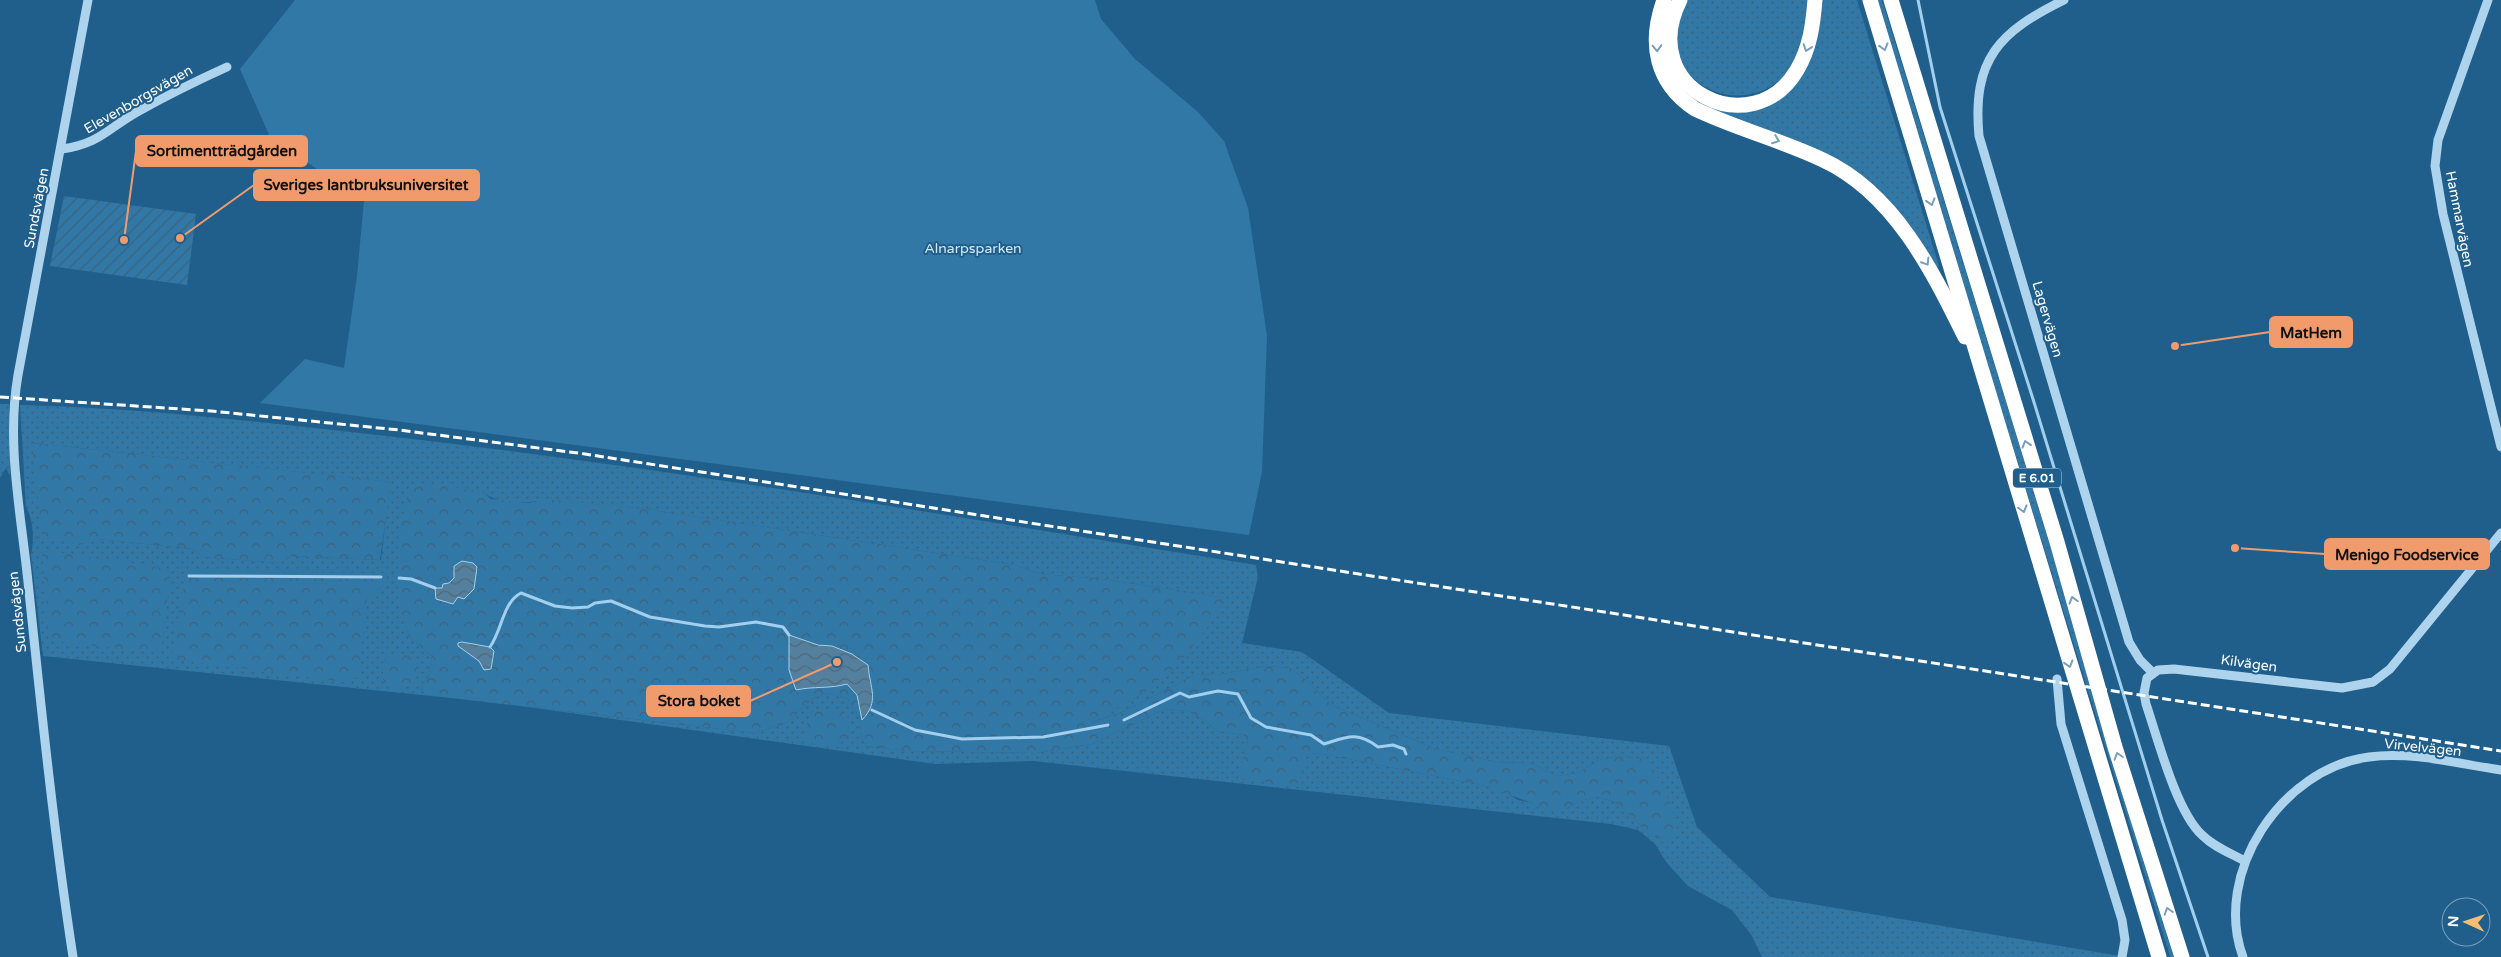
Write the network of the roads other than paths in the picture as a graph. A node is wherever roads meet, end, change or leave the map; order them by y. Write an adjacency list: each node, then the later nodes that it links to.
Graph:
1 (88, 0): 12 (street, Sundsvägen)
2 (1664, 0): 13 (highway, one-way to 13)
3 (1680, 0): 4 (highway, one-way to 3)
4 (1815, 0)
5 (1870, 0): 13 (highway, E 6.01, one-way to 13)
6 (1891, 0): 11 (highway, E 6.01)
7 (1900, 0): 11 (highway)
8 (2064, 0): 16 (street, Lagervägen)
9 (2488, 0): 14 (street, Hammarvägen)
10 (227, 67): 12 (street, Elevenborgsvägen)
11 (1916, 84): 23 (highway, E 6.01, one-way to 11)
12 (62, 149): 20 (street, Sundsvägen)
13 (1984, 376): 22 (highway, E 6.01, one-way to 22)
14 (2501, 447)
15 (2501, 533): 16 (street, Kilvägen)
16 (2153, 673): 19 (street)
17 (2057, 679): 21 (street)
18 (2501, 770): 19 (street, Virvelvägen)
19 (2245, 860): 24 (street, Virvelvägen)
20 (73, 957)
21 (2122, 957)
22 (2159, 957)
23 (2182, 957)
24 (2243, 957)

